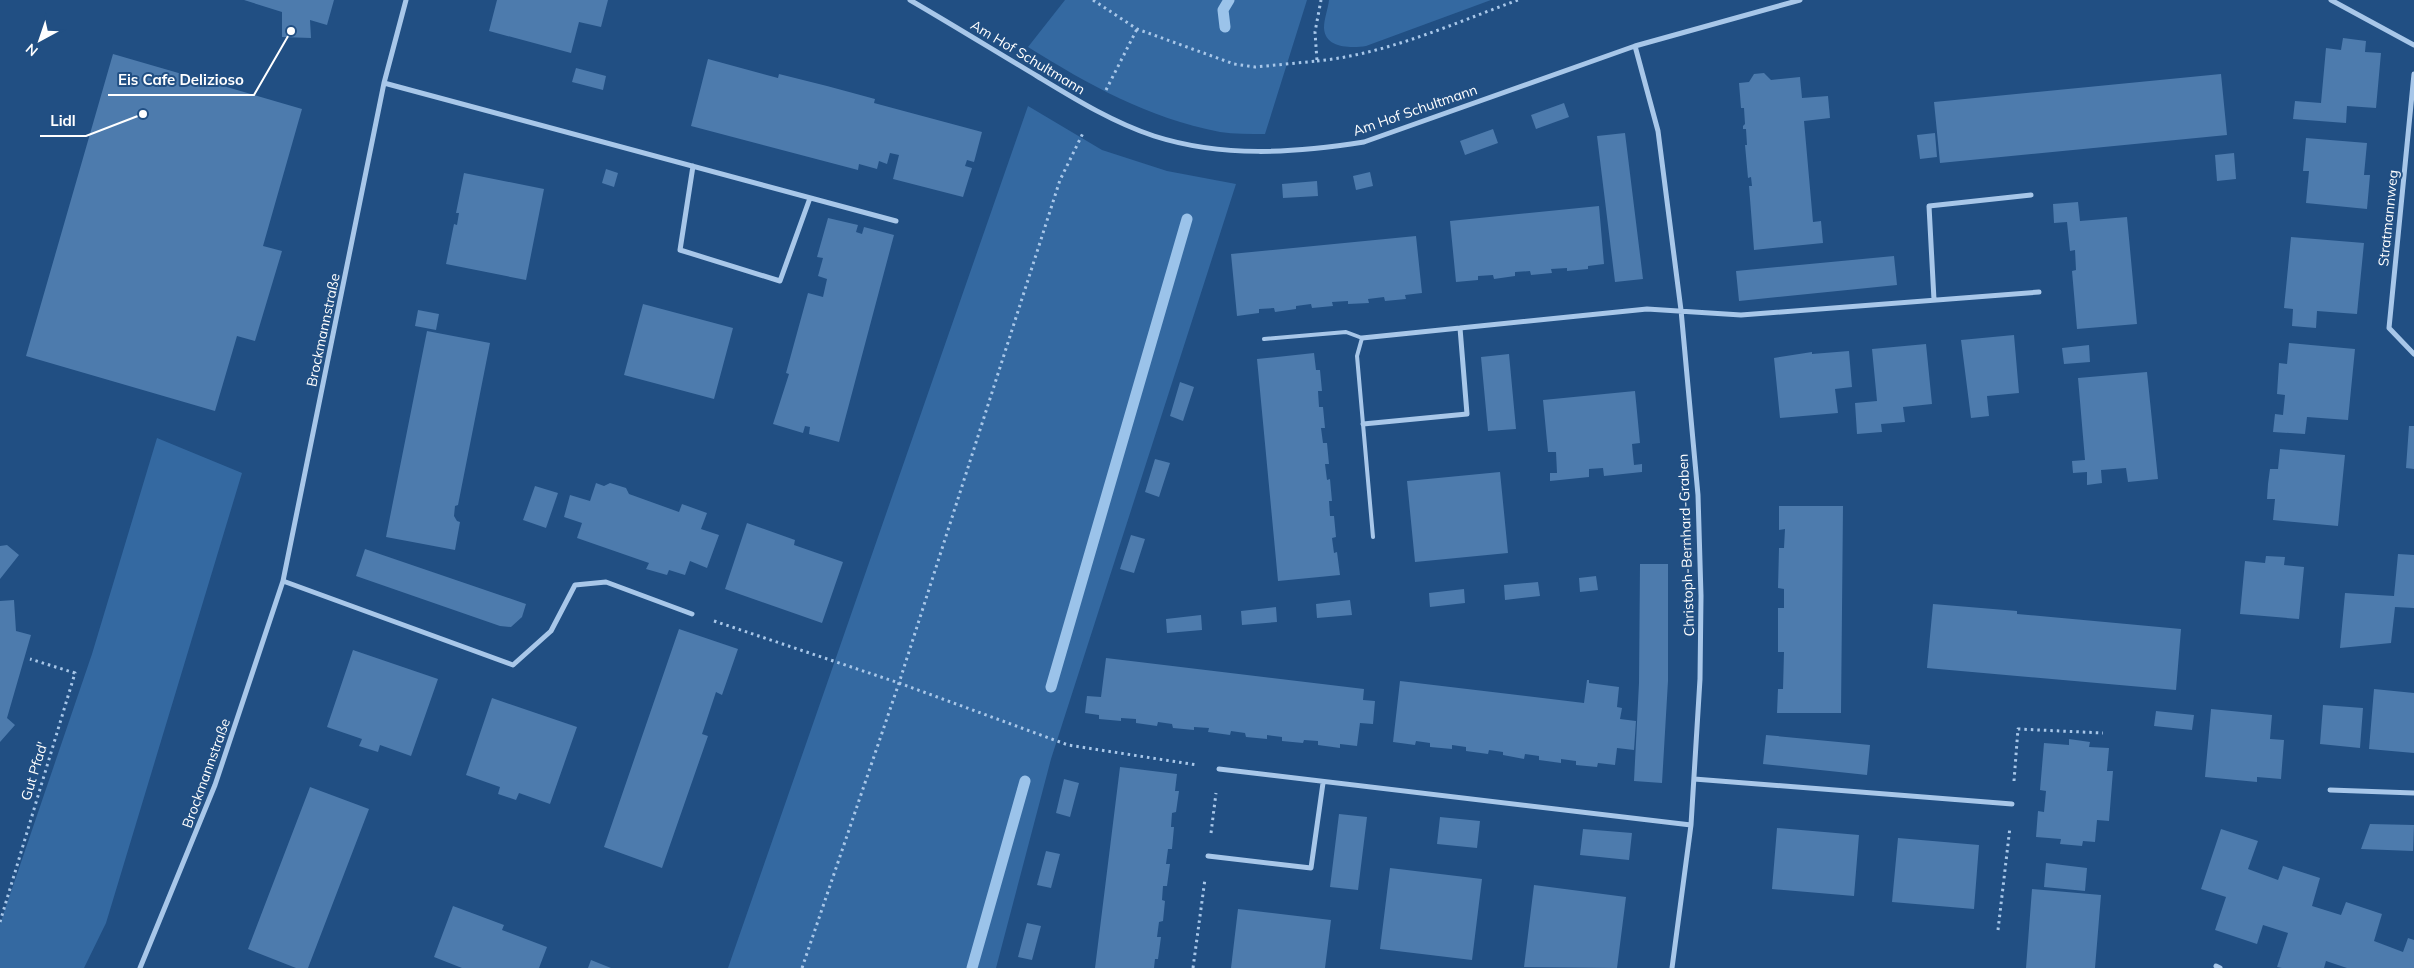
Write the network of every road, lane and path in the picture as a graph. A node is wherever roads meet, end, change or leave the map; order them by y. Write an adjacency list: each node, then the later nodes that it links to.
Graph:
1 (406, 0): 13 (street, Brockmannstraße)
2 (910, 0): 14 (street, Am Hof Schultmann)
3 (1093, 0): 8 (path)
4 (1321, 0): 11 (path)
5 (1518, 0): 11 (path)
6 (1800, 0): 10 (street, Am Hof Schultmann)
7 (2331, 0): 9 (street)
8 (1137, 28): 11 (path); 14 (path)
9 (2414, 45)
10 (1635, 46): 14 (street, Am Hof Schultmann); 21 (street, Christoph-Bernhard-Graben)
11 (1317, 61)
12 (2414, 74): 25 (street, Stratmannweg)
13 (384, 83): 15 (street); 28 (street, Brockmannstraße)
14 (1094, 110): 31 (path)
15 (693, 166): 17 (street); 17 (street)
16 (2030, 195): 20 (street)
17 (810, 198): 18 (street)
18 (896, 221)
19 (2039, 292): 20 (street)
20 (1934, 300): 21 (street)
21 (1680, 310): 22 (street); 33 (street, Christoph-Bernhard-Graben)
22 (1460, 328): 23 (street); 26 (street)
23 (1362, 338): 24 (lane); 26 (lane)
24 (1264, 339)
25 (2414, 354)
26 (1363, 424): 27 (lane)
27 (1373, 537)
28 (283, 581): 29 (street); 41 (street, Brockmannstraße)
29 (692, 614): 31 (path)
30 (30, 659): 40 (path, Gut Pfad')
31 (899, 683): 32 (path); 42 (path)
32 (1219, 769): 34 (street)
33 (1694, 779): 37 (street); 38 (street, Christoph-Bernhard-Graben)
34 (1323, 783): 38 (street); 39 (street)
35 (2330, 790): 36 (street)
36 (2414, 793)
37 (2012, 804)
38 (1691, 825): 43 (street, Christoph-Bernhard-Graben)
39 (1208, 856)
40 (0, 922)
41 (140, 968)
42 (802, 968)
43 (1672, 968)

